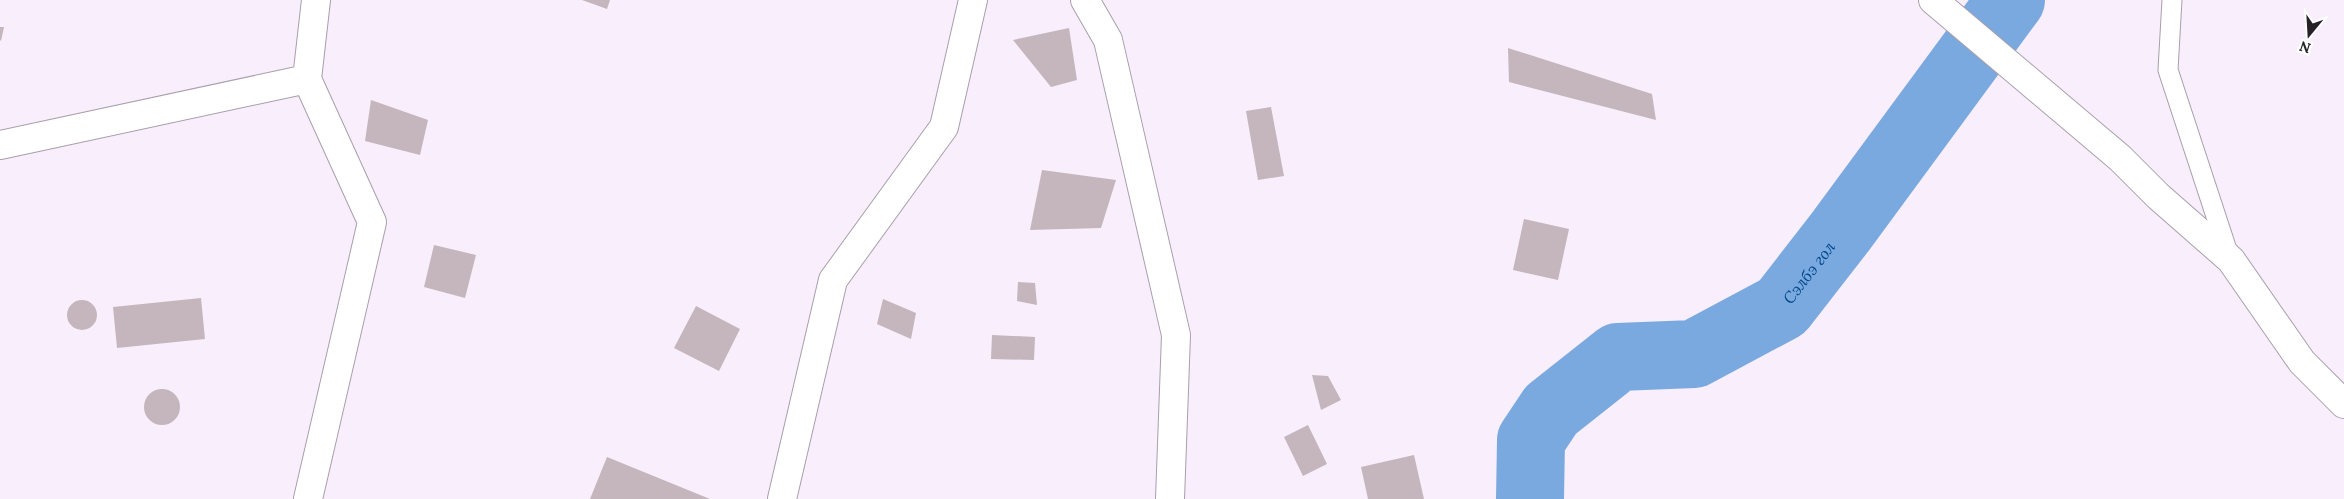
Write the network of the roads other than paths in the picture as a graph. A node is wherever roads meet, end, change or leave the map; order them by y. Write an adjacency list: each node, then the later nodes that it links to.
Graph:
1 (316, 0): 6 (street)
2 (973, 0): 11 (street)
3 (1084, 0): 12 (street)
4 (1933, 0): 8 (street)
5 (2172, 0): 8 (lane)
6 (307, 80): 7 (street); 10 (street)
7 (0, 145)
8 (2230, 260): 9 (street)
9 (2344, 404)
10 (308, 499)
11 (782, 499)
12 (1170, 499)

